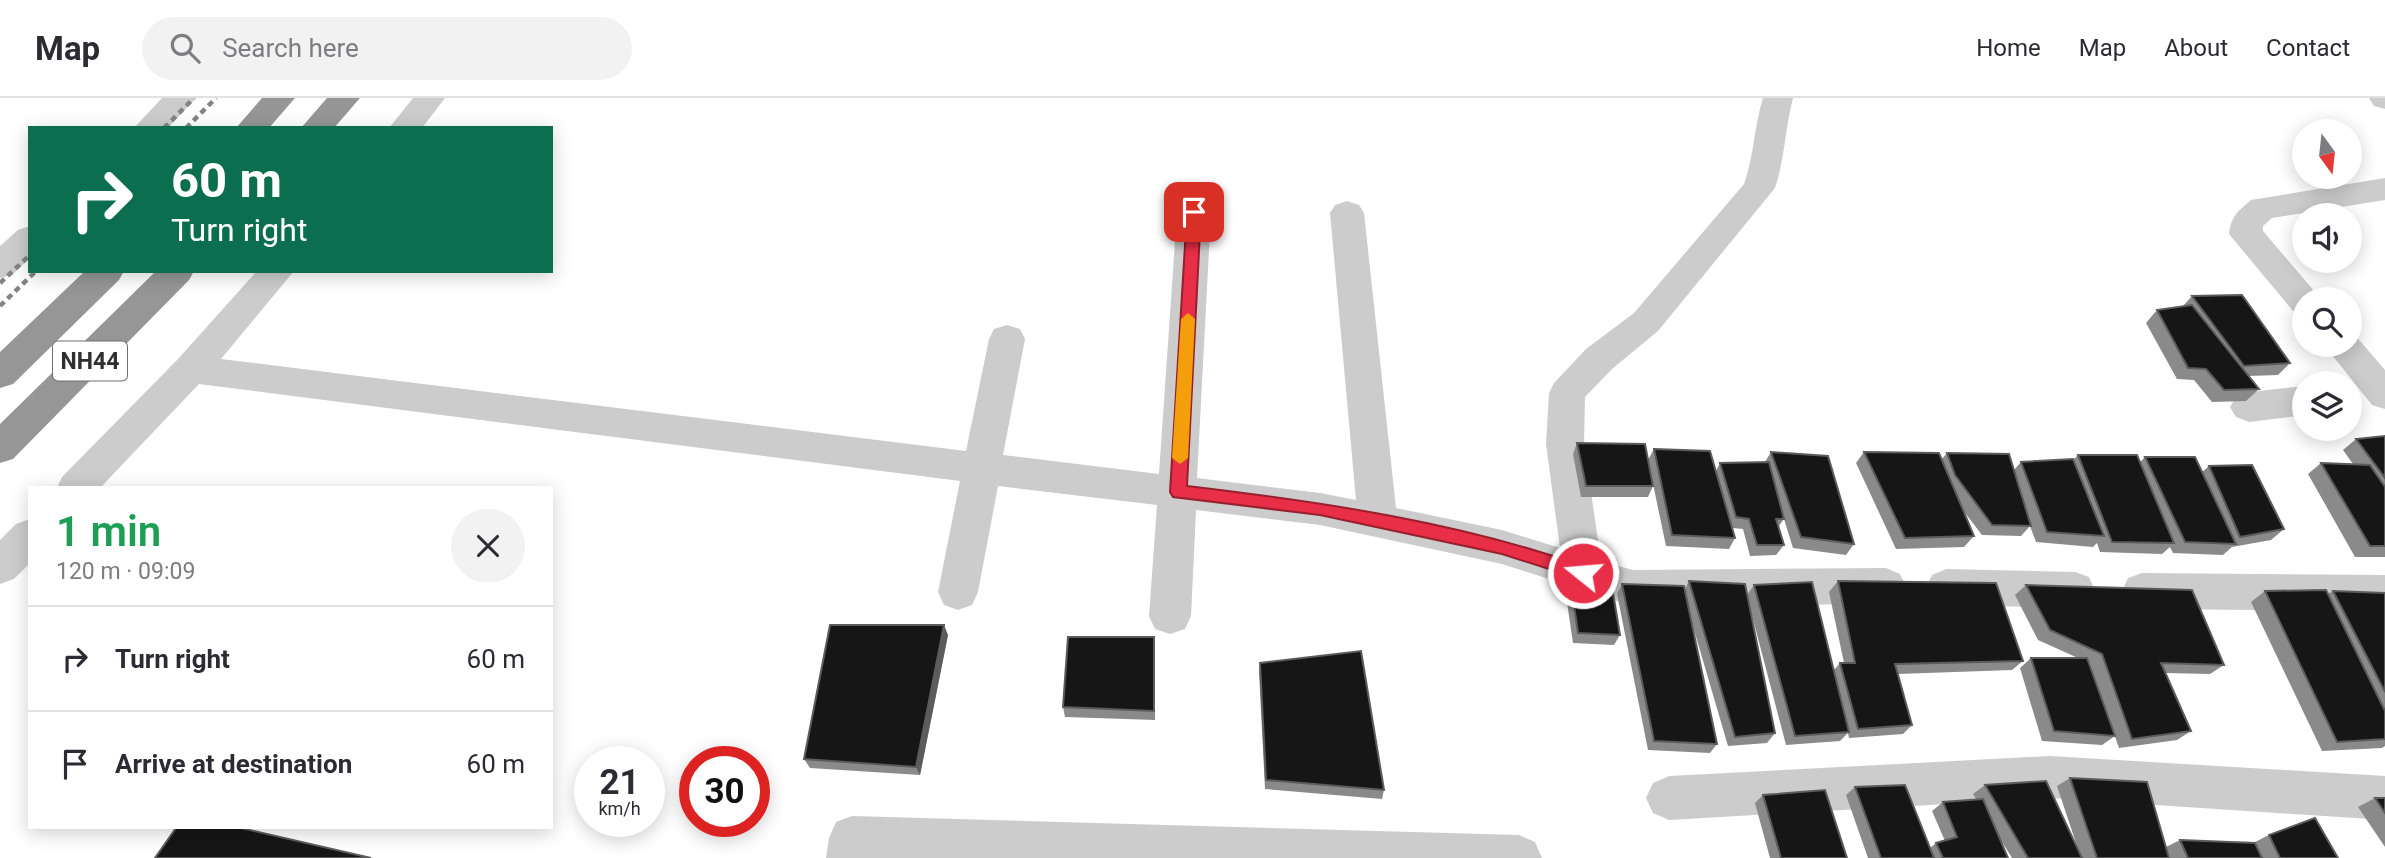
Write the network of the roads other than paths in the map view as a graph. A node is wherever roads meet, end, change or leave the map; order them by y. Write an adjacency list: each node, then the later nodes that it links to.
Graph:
1 (181, 98): 6 (street)
2 (280, 98): 7 (highway)
3 (345, 98): 8 (highway)
4 (430, 98): 9 (street)
5 (1778, 98): 35 (street)
6 (151, 126)
7 (253, 126)
8 (318, 126)
9 (406, 126)
10 (2385, 189): 18 (street)
11 (1194, 212): 29 (street)
12 (1347, 213): 30 (street)
13 (28, 240): 14 (street)
14 (0, 266)
15 (105, 273): 22 (highway, NH44)
16 (175, 273): 26 (highway, NH44)
17 (275, 273): 21 (street)
18 (2292, 287)
19 (1007, 338): 27 (street)
20 (2350, 357): 23 (street)
21 (191, 369): 27 (street); 28 (street)
22 (0, 374)
23 (2376, 395)
24 (2292, 402): 25 (street)
25 (2249, 407)
26 (0, 448)
27 (984, 469): 29 (street); 36 (street)
28 (78, 486)
29 (1178, 492): 30 (street); 38 (street)
30 (1378, 521): 35 (street)
31 (0, 524): 32 (street)
32 (28, 534)
33 (28, 537): 34 (street)
34 (0, 567)
35 (1583, 573): 37 (street)
36 (958, 592)
37 (2385, 593)
38 (1170, 616)
39 (1669, 798): 40 (street)
40 (2385, 798)
41 (849, 858): 42 (street)
42 (1519, 858)

